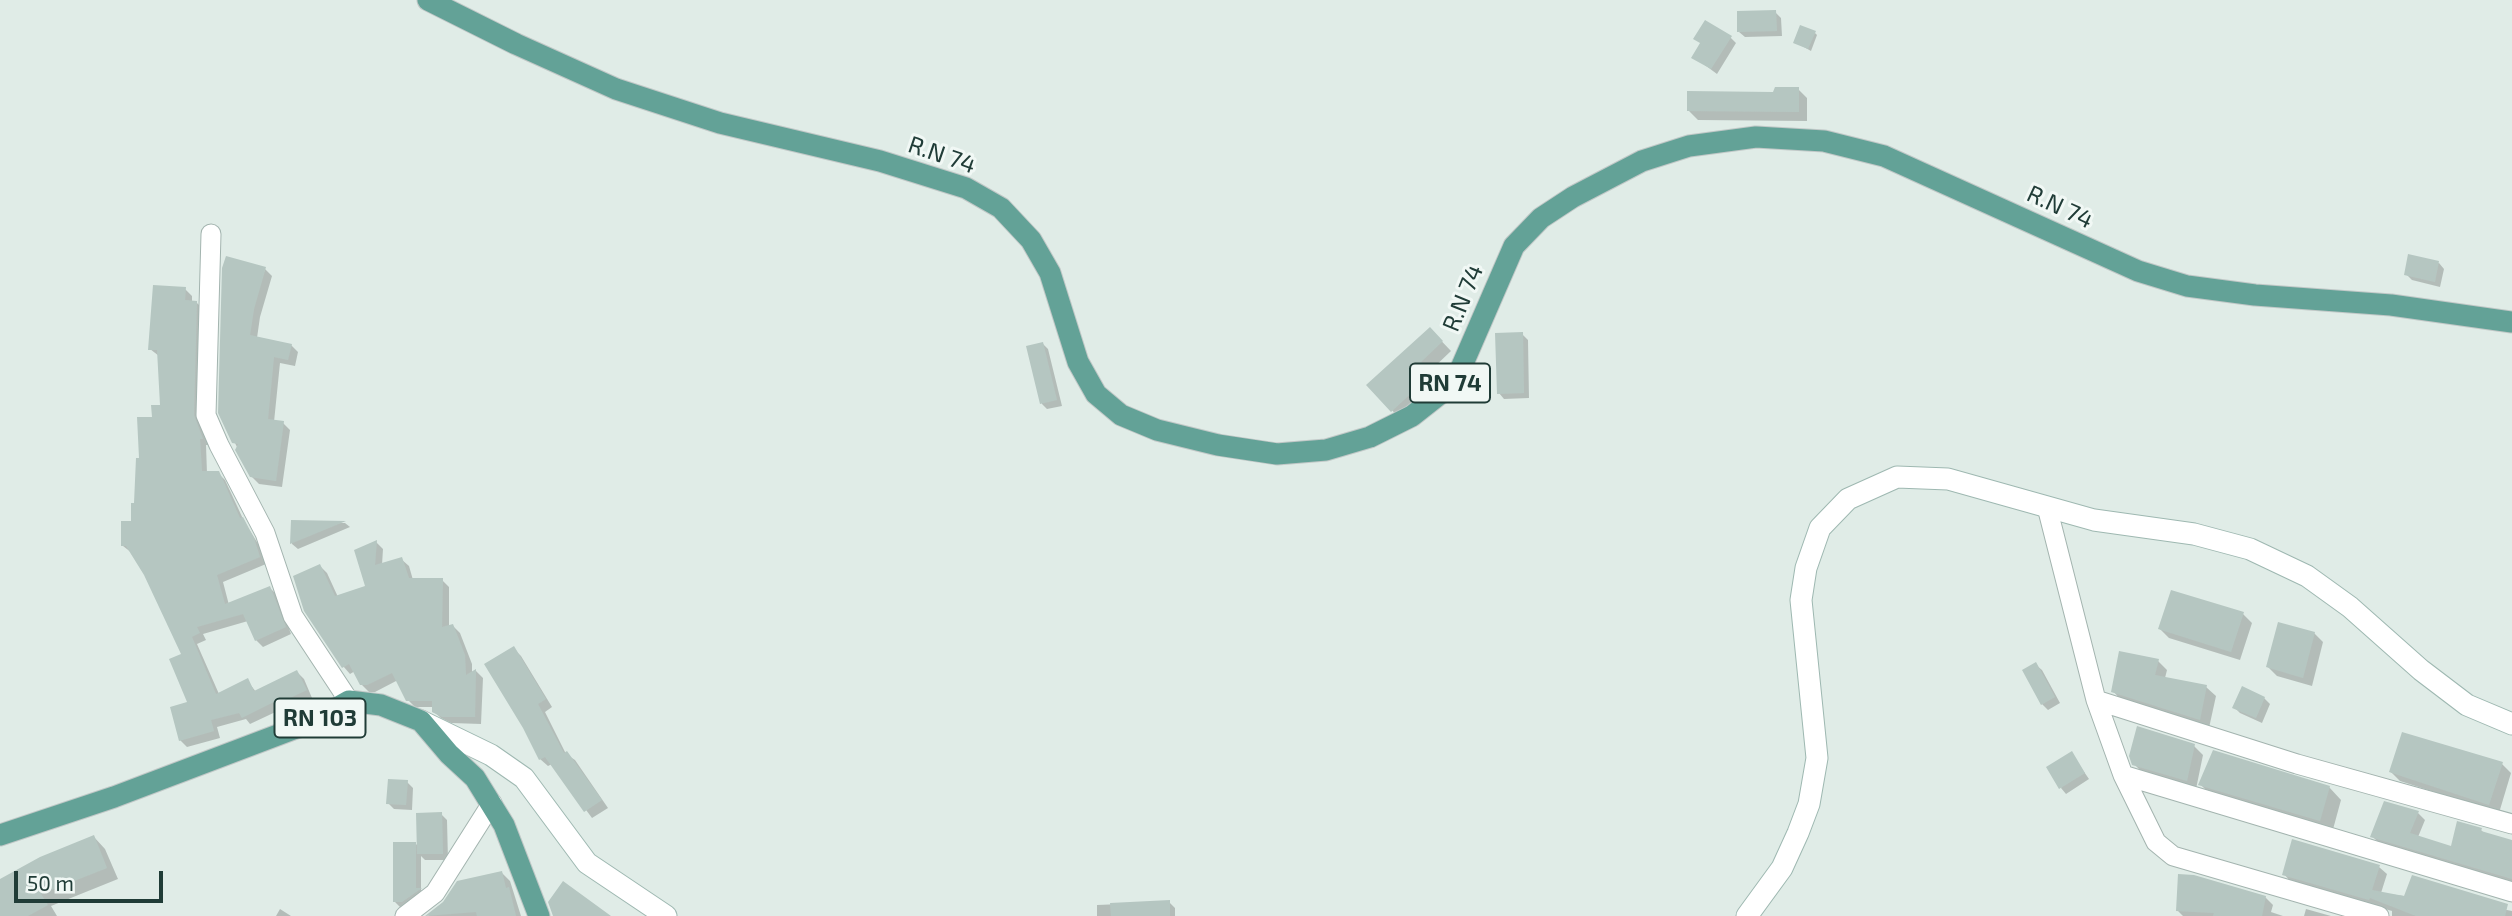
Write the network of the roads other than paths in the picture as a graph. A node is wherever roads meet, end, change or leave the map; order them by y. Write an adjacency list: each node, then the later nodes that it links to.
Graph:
1 (428, 0): 3 (main road, R.N 74 / RN 74)
2 (211, 234): 6 (street)
3 (2512, 322)
4 (2047, 507): 5 (street); 8 (street); 17 (street)
5 (2096, 700): 9 (street); 11 (street)
6 (349, 701): 7 (main road, RN 103); 12 (main road, RN 103)
7 (421, 721): 10 (main road, RN 103); 16 (street)
8 (2512, 723)
9 (2123, 775): 13 (street); 18 (street)
10 (492, 803): 14 (street); 15 (main road, RN 103)
11 (2512, 824)
12 (0, 835)
13 (2512, 892)
14 (405, 916)
15 (539, 916)
16 (666, 916)
17 (1747, 916)
18 (2379, 916)

